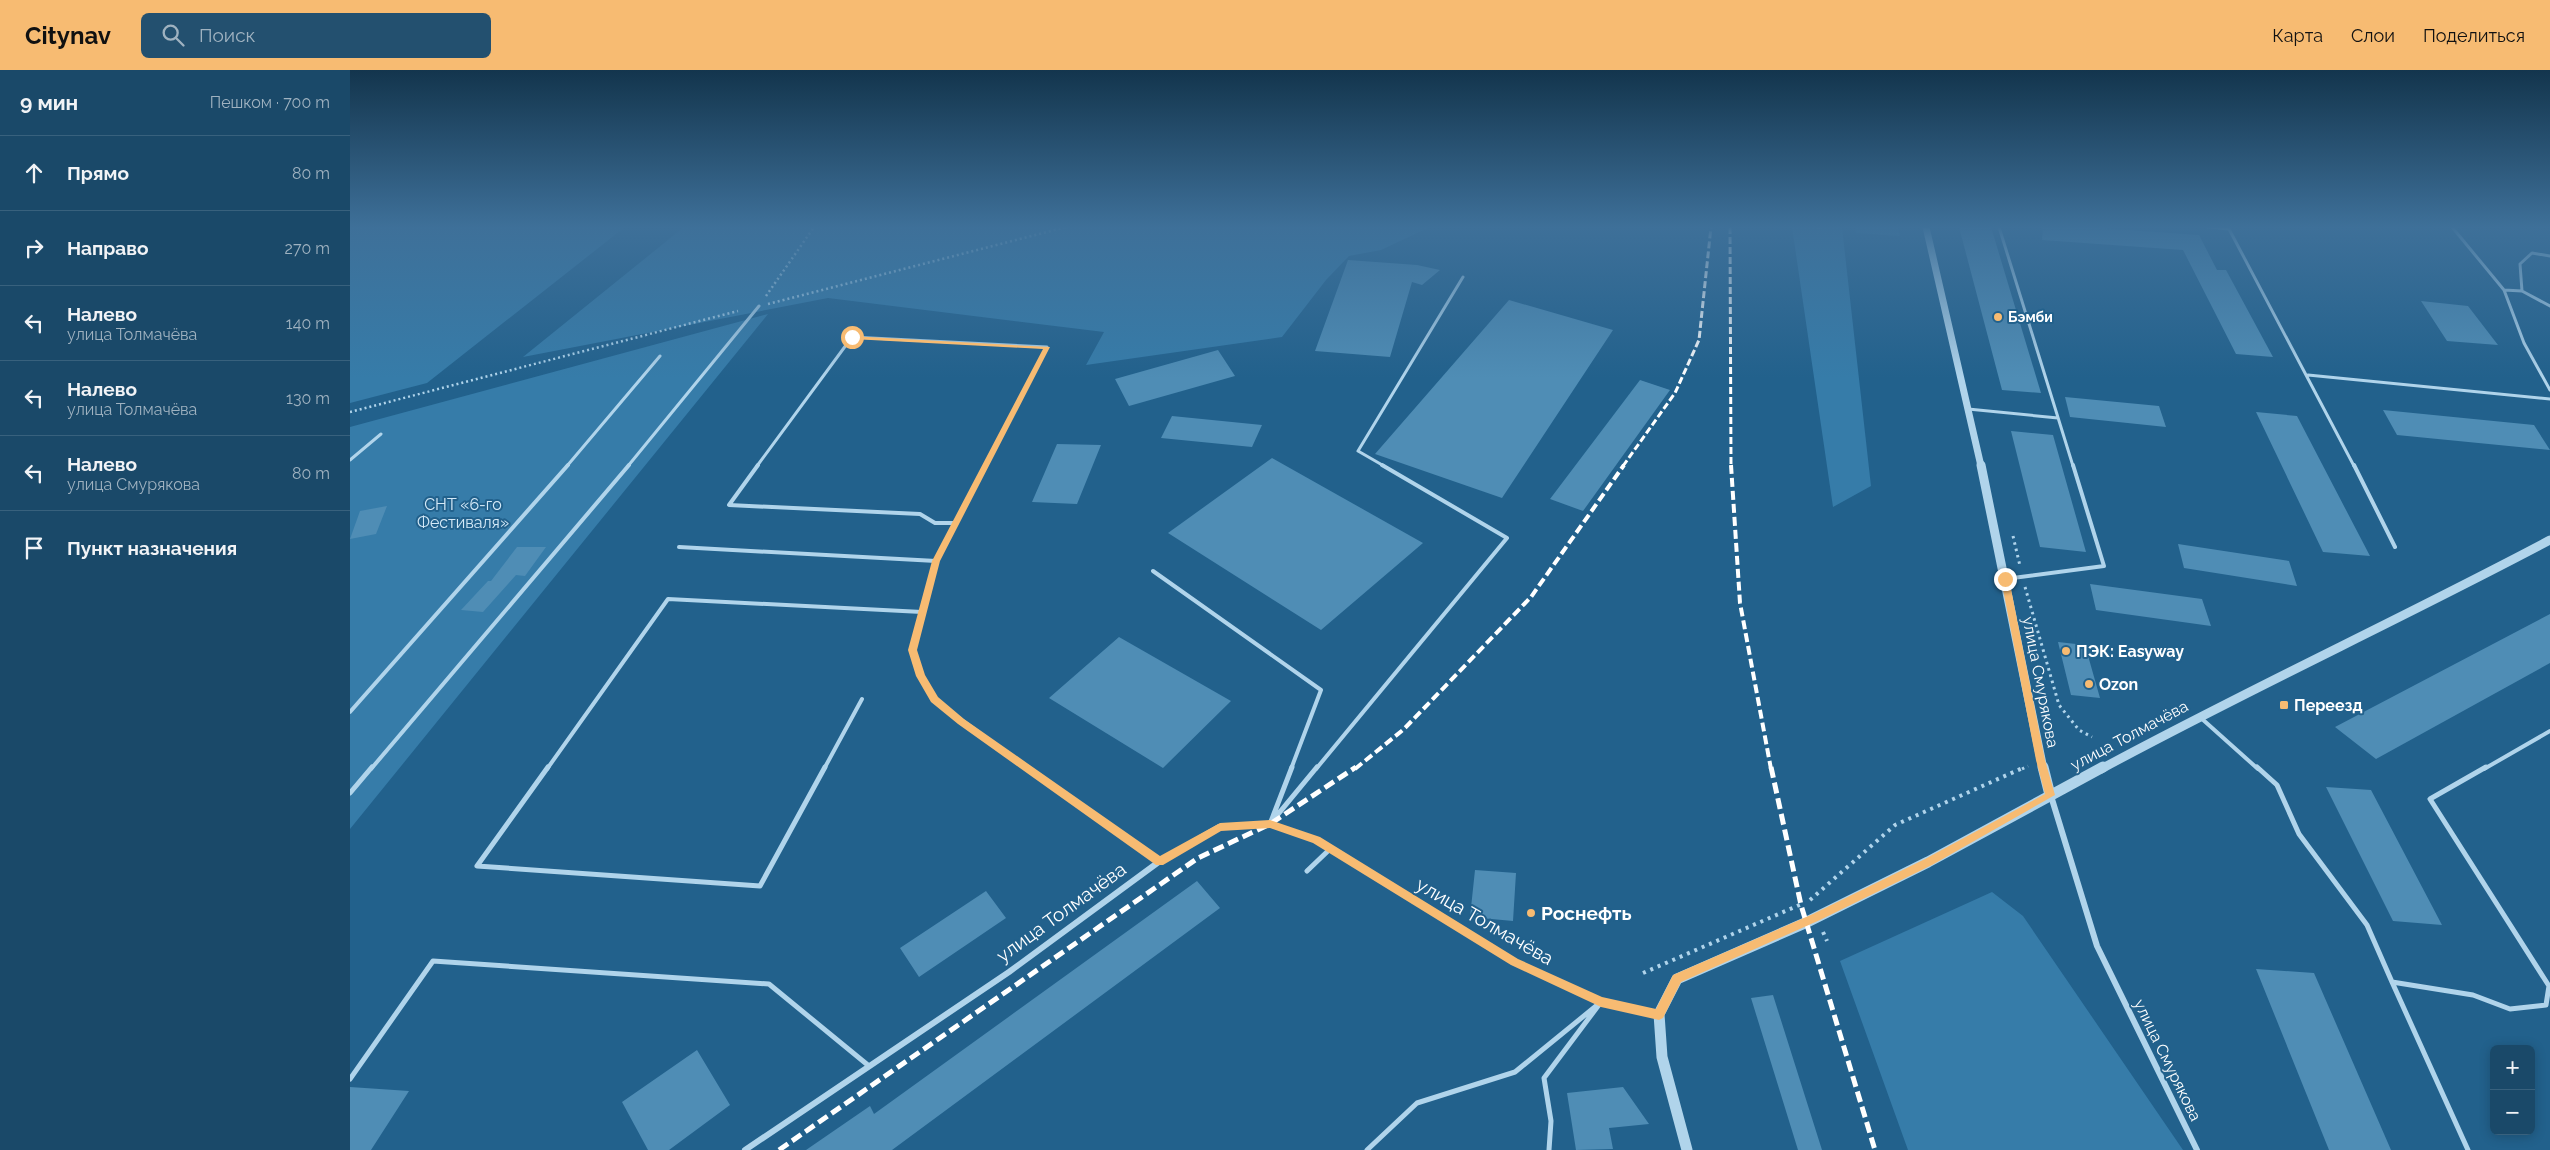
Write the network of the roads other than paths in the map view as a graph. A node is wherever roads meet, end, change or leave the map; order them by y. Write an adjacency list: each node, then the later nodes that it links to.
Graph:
1 (1938, 277): 15 (street, улица Смурякова)
2 (2015, 277): 16 (lane)
3 (2255, 277): 12 (lane)
4 (2494, 277): 7 (lane)
5 (2521, 277): 8 (lane)
6 (1463, 278): 33 (lane)
7 (2504, 290): 8 (lane); 13 (lane)
8 (2522, 291): 10 (lane)
9 (759, 306): 31 (lane)
10 (2550, 306)
11 (660, 356): 28 (lane)
12 (2308, 375): 14 (lane); 22 (lane)
13 (2550, 390)
14 (2550, 399)
15 (1968, 409): 16 (lane); 25 (street, улица Смурякова)
16 (2058, 418): 25 (lane)
17 (381, 434): 18 (lane)
18 (350, 460)
19 (956, 523): 19 (lane); 23 (lane)
20 (2550, 540): 29 (street, улица Толмачёва)
21 (679, 547): 23 (lane)
22 (2395, 547)
23 (936, 561): 26 (lane)
24 (1153, 571): 33 (lane)
25 (2005, 579): 32 (street, улица Смурякова)
26 (922, 612): 27 (lane); 35 (lane)
27 (862, 699)
28 (350, 712)
29 (2198, 716): 32 (street, улица Толмачёва); 37 (lane)
30 (2550, 731): 37 (lane)
31 (350, 793)
32 (2050, 795): 39 (street, улица Толмачёва); 46 (street, улица Смурякова)
33 (1270, 824): 34 (street, улица Толмачёва); 35 (street, улица Толмачёва)
34 (1330, 849): 36 (lane); 38 (street, улица Толмачёва)
35 (1160, 862): 40 (street, улица Толмачёва)
36 (1307, 871)
37 (2392, 982): 47 (lane)
38 (1601, 1002): 39 (street, улица Толмачёва); 43 (lane); 44 (lane)
39 (1659, 1014): 45 (street)
40 (869, 1066): 41 (lane); 42 (street, улица Толмачёва)
41 (350, 1079)
42 (745, 1150)
43 (1367, 1150)
44 (1549, 1150)
45 (1687, 1150)
46 (2197, 1150)
47 (2468, 1150)

